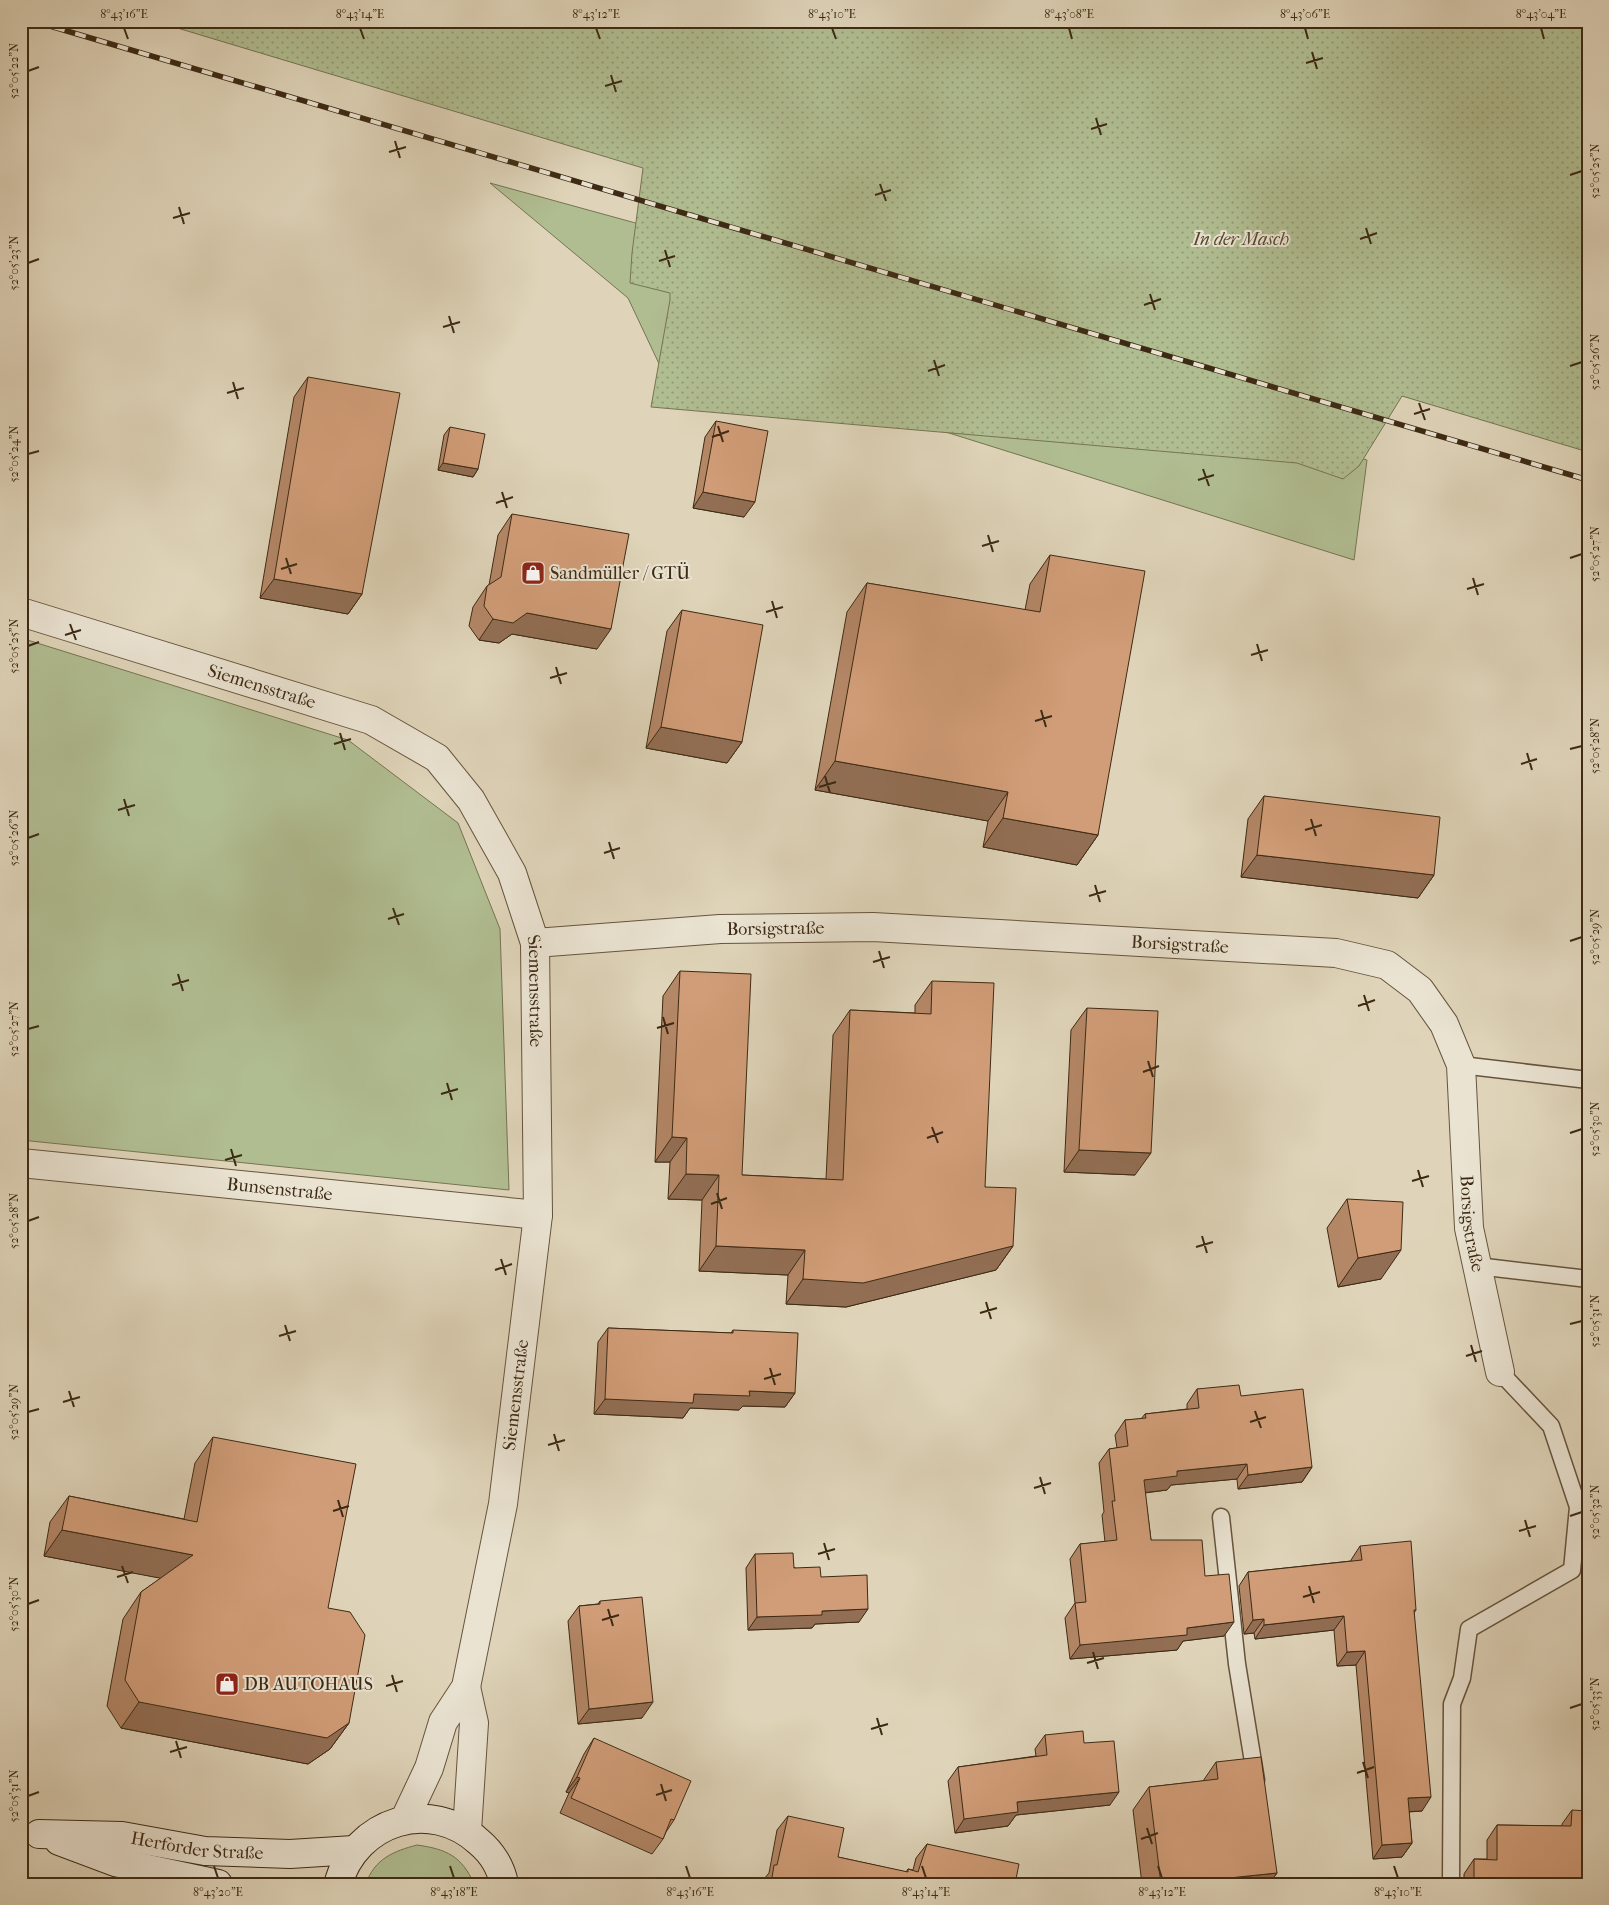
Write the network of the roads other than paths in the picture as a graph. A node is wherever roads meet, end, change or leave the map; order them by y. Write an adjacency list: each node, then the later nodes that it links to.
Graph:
1 (21, 612): 2 (street, Siemensstraße)
2 (535, 943): 3 (street, Borsigstraße); 6 (street, Siemensstraße)
3 (1461, 1065): 4 (lane); 7 (street, Borsigstraße)
4 (1588, 1080)
5 (21, 1164): 6 (street, Bunsenstraße)
6 (538, 1215): 11 (street, Siemensstraße)
7 (1476, 1266): 8 (lane); 9 (street, Borsigstraße)
8 (1588, 1279)
9 (1500, 1372): 20 (lane)
10 (1221, 1517): 12 (lane)
11 (466, 1688): 13 (street, Siemensstraße); 14 (street, Siemensstraße)
12 (1259, 1799)
13 (405, 1819): 14 (street); 16 (street)
14 (467, 1831): 19 (street)
15 (30, 1832): 16 (street, Herforder Straße); 17 (street, Herforder Straße)
16 (354, 1850): 18 (street)
17 (218, 1884)
18 (338, 1884)
19 (504, 1884)
20 (1451, 1884)

